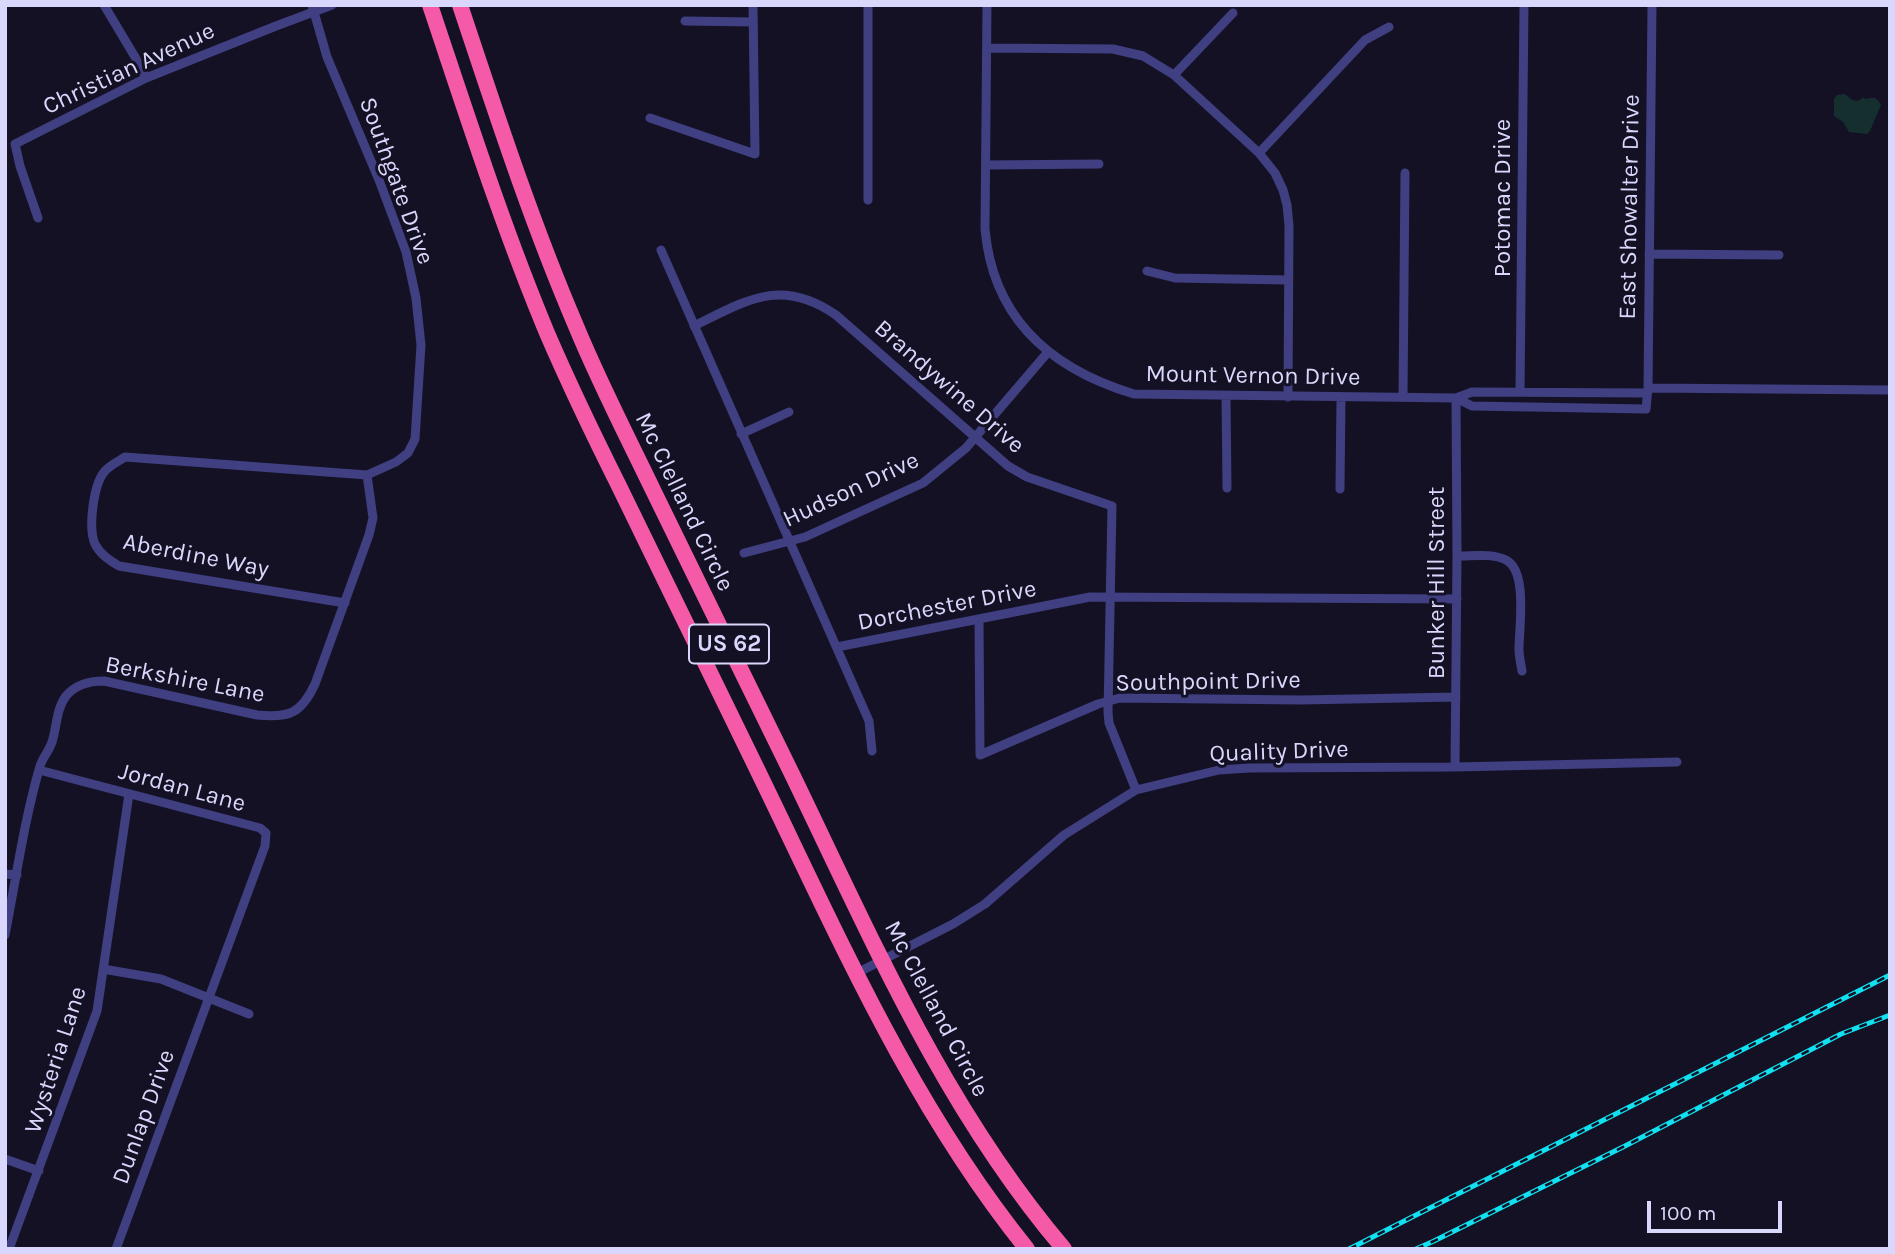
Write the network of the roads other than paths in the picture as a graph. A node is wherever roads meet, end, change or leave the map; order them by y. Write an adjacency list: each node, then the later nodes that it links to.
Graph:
1 (104, 5): 17 (street)
2 (332, 5): 10 (street, Christian Avenue)
3 (430, 5): 69 (highway, US 62)
4 (460, 5): 67 (highway, Mc Clelland Circle / US 62)
5 (753, 5): 13 (street)
6 (868, 5): 23 (street)
7 (987, 5): 15 (street, Mount Vernon Drive)
8 (1524, 5): 34 (street, Potomac Drive)
9 (1651, 5): 26 (street, East Showalter Drive)
10 (313, 8): 17 (street, Christian Avenue); 44 (street, Southgate Drive)
11 (1233, 13): 16 (street)
12 (685, 21): 13 (street)
13 (753, 22): 18 (street)
14 (1389, 27): 19 (street)
15 (986, 48): 16 (street); 21 (street, Mount Vernon Drive)
16 (1174, 75): 19 (street)
17 (146, 78): 24 (street, Christian Avenue)
18 (650, 118)
19 (1259, 153): 29 (street)
20 (1099, 164): 21 (street)
21 (986, 165): 31 (street, Mount Vernon Drive)
22 (1405, 173): 38 (street)
23 (868, 201)
24 (38, 218)
25 (661, 250): 30 (street, Dorchester Drive)
26 (1649, 254): 27 (street); 33 (street, East Showalter Drive)
27 (1779, 255)
28 (1147, 271): 29 (street)
29 (1288, 281): 36 (street)
30 (694, 326): 42 (street, Dorchester Drive); 43 (street, Brandywine Drive)
31 (1048, 352): 35 (street, Mount Vernon Drive); 43 (street, Hudson Drive)
32 (1890, 390): 33 (street, Mount Vernon Drive)
33 (1647, 391): 34 (street, Mount Vernon Drive); 40 (street, East Showalter Drive)
34 (1520, 392): 39 (street, Mount Vernon Drive)
35 (1226, 396): 36 (street, Mount Vernon Drive); 45 (street)
36 (1288, 397): 37 (street, Mount Vernon Drive)
37 (1341, 397): 38 (street, Mount Vernon Drive); 46 (street)
38 (1403, 397): 39 (street, Mount Vernon Drive)
39 (1456, 398): 40 (street, Mount Vernon Drive); 49 (street, Bunker Hill Street)
40 (1646, 409)
41 (789, 412): 42 (street)
42 (741, 434): 47 (street, Dorchester Drive)
43 (975, 437): 47 (street, Hudson Drive); 50 (street, Brandywine Drive)
44 (367, 475): 52 (street, Berkshire Lane); 52 (street, Aberdine Way)
45 (1227, 488)
46 (1340, 489)
47 (789, 541): 48 (street, Hudson Drive); 54 (street, Dorchester Drive)
48 (744, 552)
49 (1457, 556): 51 (street, Bunker Hill Street); 55 (street)
50 (1109, 597): 51 (street, Dorchester Drive); 53 (street, Dorchester Drive); 57 (street, Brandywine Drive)
51 (1457, 599): 56 (street, Bunker Hill Street)
52 (345, 603): 61 (street, Berkshire Lane)
53 (979, 619): 54 (street, Dorchester Drive); 57 (street, Southpoint Drive)
54 (837, 647): 58 (street)
55 (1522, 671)
56 (1456, 697): 57 (street, Southpoint Drive); 60 (street, Bunker Hill Street)
57 (1108, 701): 62 (street, Brandywine Drive)
58 (872, 751)
59 (1677, 762): 60 (street, Quality Drive)
60 (1455, 767): 62 (street, Quality Drive)
61 (39, 770): 63 (street, Jordan Lane); 65 (street, Berkshire Lane)
62 (1136, 790): 67 (street, Quality Drive)
63 (129, 794): 68 (street, Wysteria Lane); 70 (street, Jordan Lane)
64 (5, 874): 65 (street)
65 (16, 875): 66 (street, Berkshire Lane)
66 (5, 935)
67 (883, 961): 69 (street, Quality Drive); 77 (highway, Mc Clelland Circle / US 62)
68 (103, 969): 70 (street); 73 (street, Wysteria Lane)
69 (858, 973): 76 (highway, US 62)
70 (209, 999): 71 (street); 75 (street, Dunlap Drive)
71 (248, 1014)
72 (5, 1159): 73 (street)
73 (39, 1171): 74 (street, Wysteria Lane)
74 (9, 1249)
75 (116, 1249)
76 (1027, 1249)
77 (1064, 1249)

